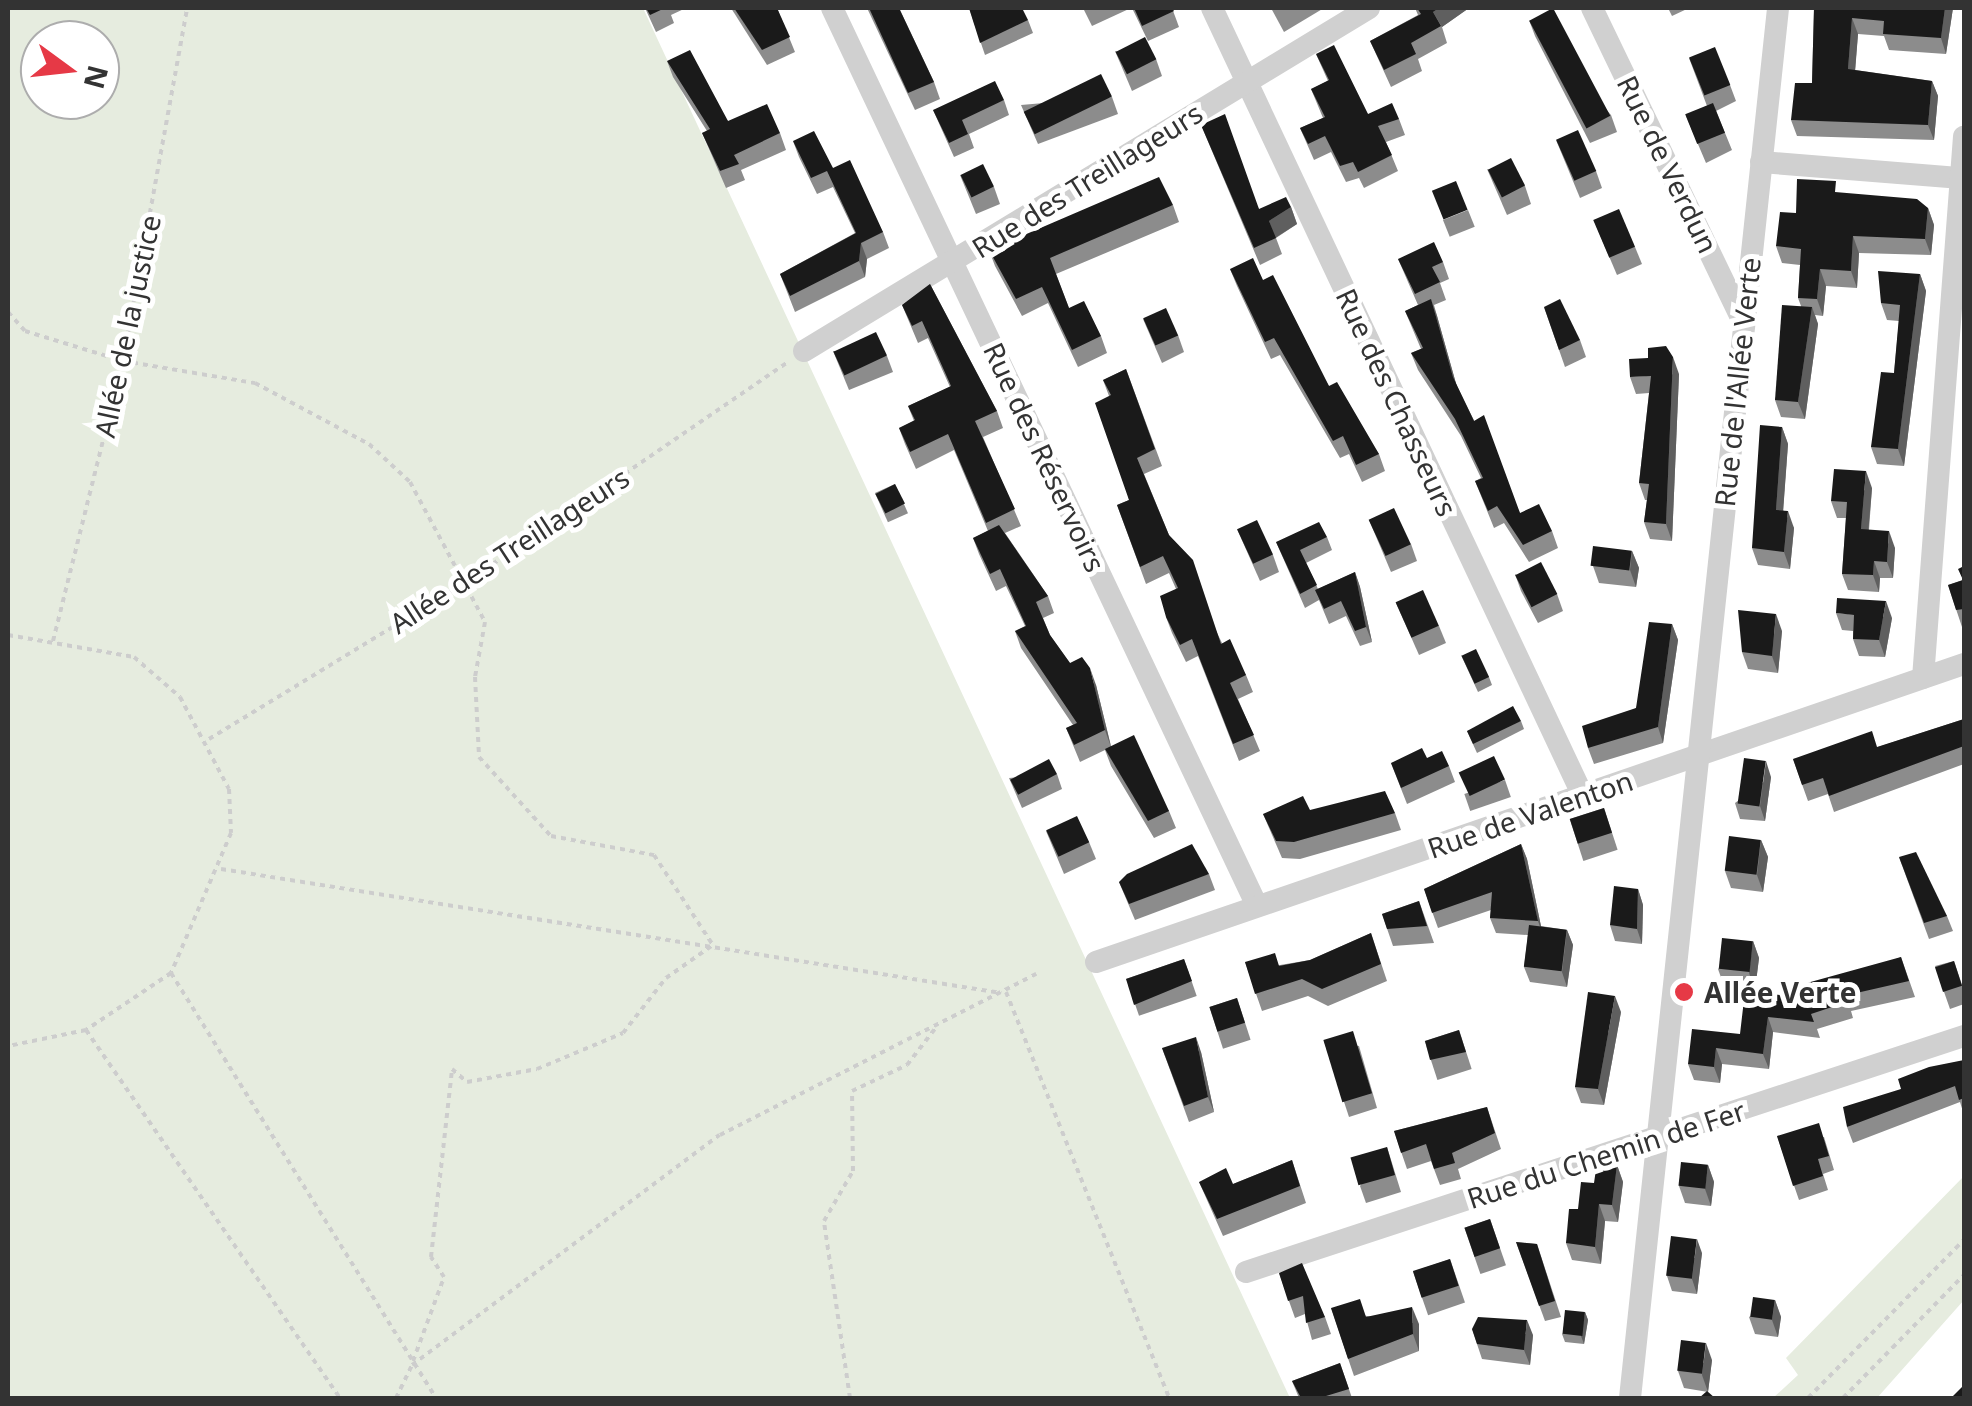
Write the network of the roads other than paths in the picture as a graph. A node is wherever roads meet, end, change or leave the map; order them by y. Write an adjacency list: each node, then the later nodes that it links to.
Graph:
1 (832, 8): 11 (street, Rue des Réservoirs)
2 (1212, 8): 6 (street, Rue des Chasseurs)
3 (1369, 8): 6 (street, Rue des Treillageurs)
4 (1592, 8): 12 (street, Rue de Verdun)
5 (1778, 8): 8 (street, Rue de l'Allée Verte)
6 (1246, 82): 11 (street, Rue des Treillageurs); 17 (street, Rue des Chasseurs)
7 (1964, 138): 9 (street)
8 (1762, 162): 9 (street); 12 (street, Rue de l'Allée Verte)
9 (1961, 178): 10 (street)
10 (1961, 238): 15 (street)
11 (954, 262): 13 (street, Rue des Treillageurs); 18 (street, Rue des Réservoirs)
12 (1743, 320): 16 (street, Rue de l'Allée Verte)
13 (804, 351)
14 (1964, 664): 15 (street, Rue de Valenton)
15 (1922, 678): 16 (street, Rue de Valenton)
16 (1698, 758): 17 (street, Rue de Valenton); 21 (street)
17 (1583, 796): 18 (street, Rue de Valenton)
18 (1257, 906): 19 (street, Rue de Valenton)
19 (1096, 962)
20 (1964, 1036): 21 (street, Rue du Chemin de Fer)
21 (1655, 1136): 22 (street, Rue du Chemin de Fer); 23 (street)
22 (1246, 1272)
23 (1630, 1398)

